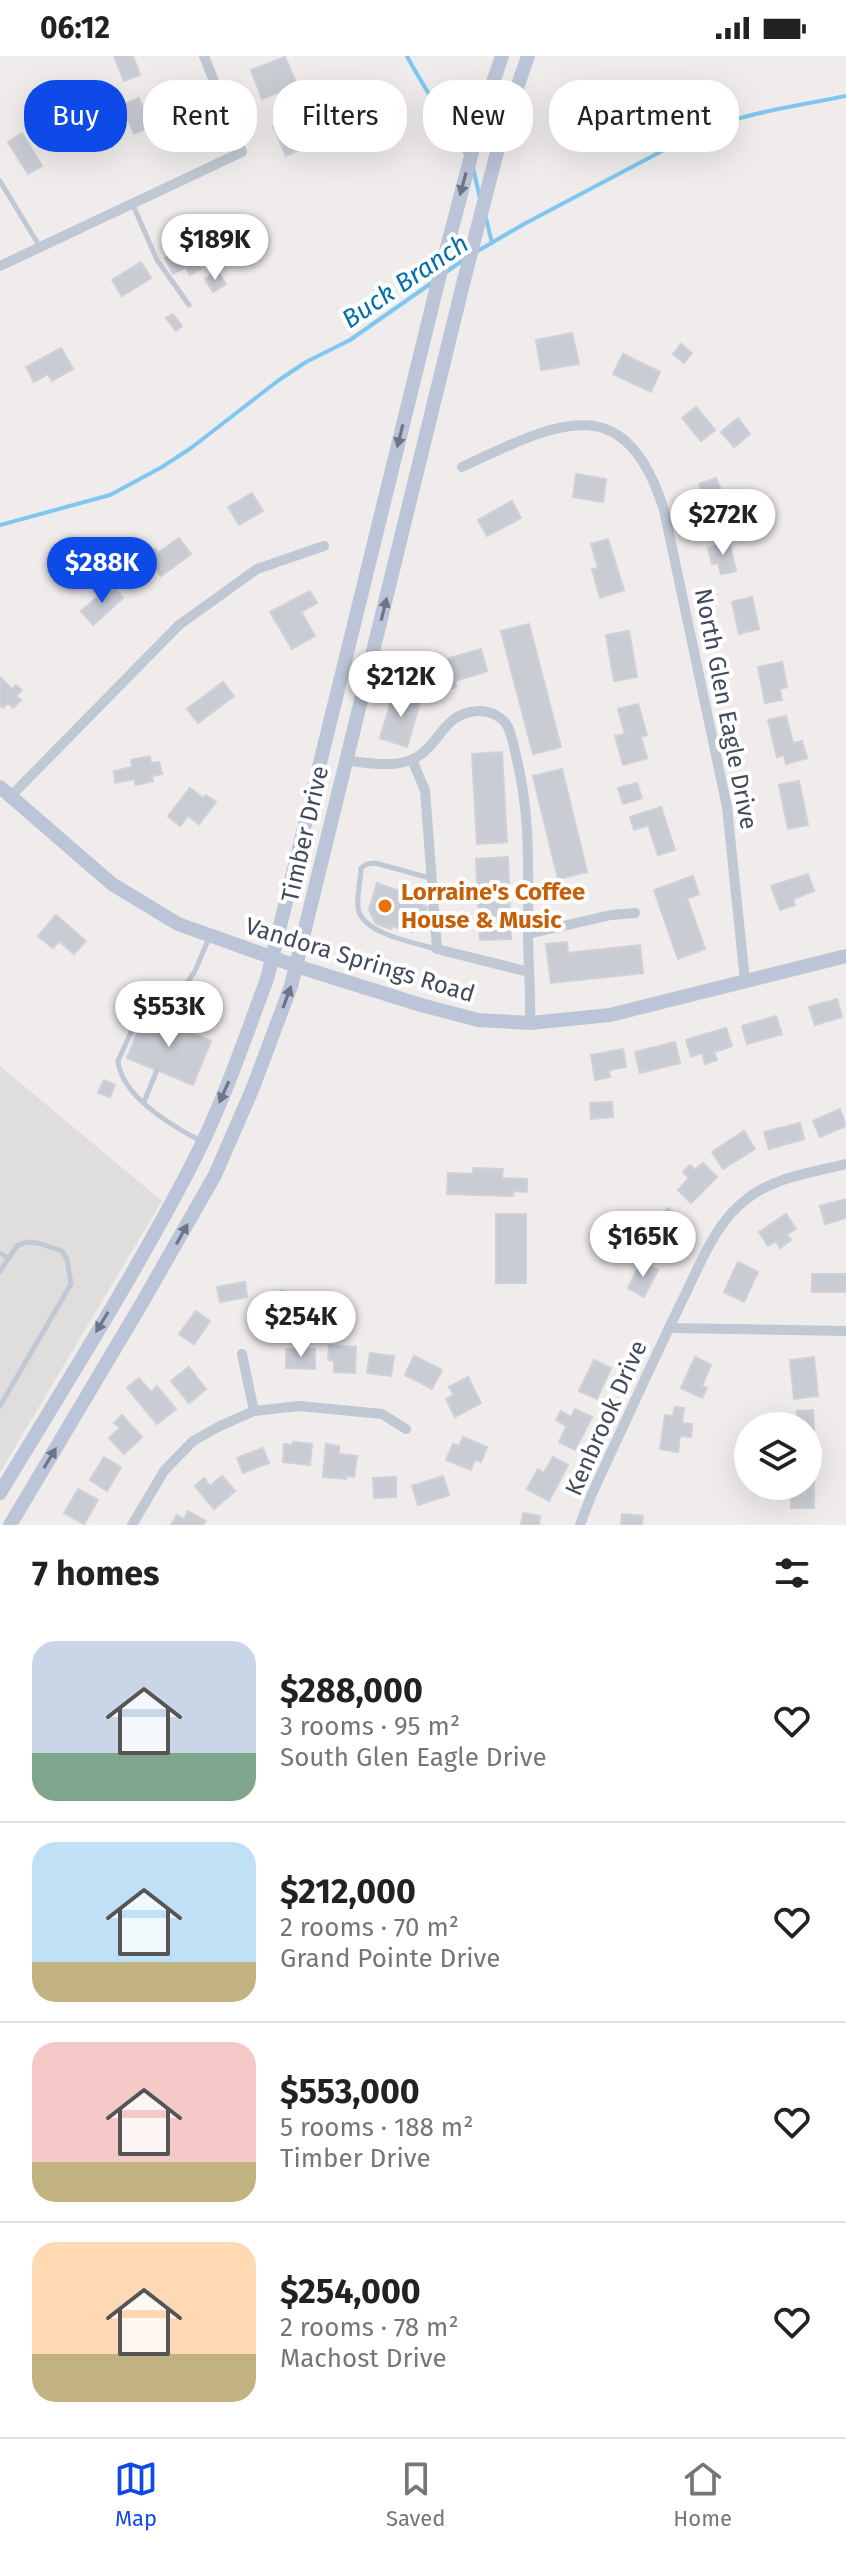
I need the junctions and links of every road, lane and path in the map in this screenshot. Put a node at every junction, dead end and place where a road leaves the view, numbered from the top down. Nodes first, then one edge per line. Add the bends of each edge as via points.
1 (204, 56) edge
2 (502, 56) edge
3 (528, 56) edge
4 (0, 181) edge
5 (133, 203) junction
6 (40, 247) junction
7 (0, 266) edge
8 (189, 305) dead end
9 (462, 467) dead end
10 (324, 546) dead end
11 (345, 760) junction
12 (412, 760) junction
13 (5, 792) edge
14 (431, 879) junction
15 (635, 913) dead end
16 (528, 934) junction
17 (210, 935) junction
18 (437, 949) junction
19 (846, 956) edge
20 (273, 958) junction
21 (296, 966) junction
22 (529, 972) junction
23 (745, 981) junction
24 (184, 989) junction
25 (171, 1022) dead end
26 (530, 1023) junction
27 (157, 1070) dead end
28 (144, 1102) junction
29 (202, 1141) junction
30 (846, 1164) edge
31 (0, 1253) edge
32 (8, 1258) junction
33 (0, 1271) edge
34 (669, 1328) junction
35 (846, 1331) edge
36 (242, 1354) dead end
37 (0, 1406) edge
38 (254, 1411) junction
39 (406, 1429) dead end
40 (0, 1493) edge
41 (10, 1525) edge
42 (132, 1525) edge
43 (580, 1525) edge

1 - 5 street via 242,152
2 -> 20 main road, Timber Drive via 444,260
11 -> 3 main road, Timber Drive via 467,266
4 - 6 lane
5 - 6 street
5 - 8 lane via 157,260
6 - 7 street
9 - 23 street, North Glen Eagle Drive via 532,434 577,424 610,432 644,461 669,530 720,767
10 - 13 street via 257,569 179,625
11 - 12 street
11 - 21 main road, Timber Drive
12 - 14 street via 425,790
12 - 16 street via 452,720 468,712 484,711 506,723 524,788
13 - 17 main road, Vandora Springs Road via 112,884 178,924
14 - 18 street
14 - 18 lane via 367,864 361,868 358,911 369,925 387,934
15 - 16 street
16 - 22 street
17 - 20 main road, Vandora Springs Road
17 - 24 lane
18 - 22 street
19 - 23 main road, Vandora Springs Road
20 - 21 main road, Vandora Springs Road
20 -> 29 main road, Timber Drive
21 - 26 main road, Vandora Springs Road via 478,1020
41 -> 21 main road, Timber Drive via 215,1175
22 - 26 street
23 - 26 main road, Vandora Springs Road via 610,1015
24 - 25 lane
24 - 28 lane via 176,999 144,1003 121,1053 119,1069
27 - 28 lane
28 - 29 lane
29 -> 40 main road, Timber Drive via 142,1254
30 - 34 street, Kenbrook Drive via 783,1180 737,1206 714,1237
31 - 32 lane
32 - 33 lane
32 - 37 lane via 26,1242 52,1246 67,1259 71,1284
34 - 35 street
34 - 43 street, Kenbrook Drive
36 - 38 street
38 - 39 street via 299,1406 382,1414
38 - 42 street via 193,1441 164,1471

